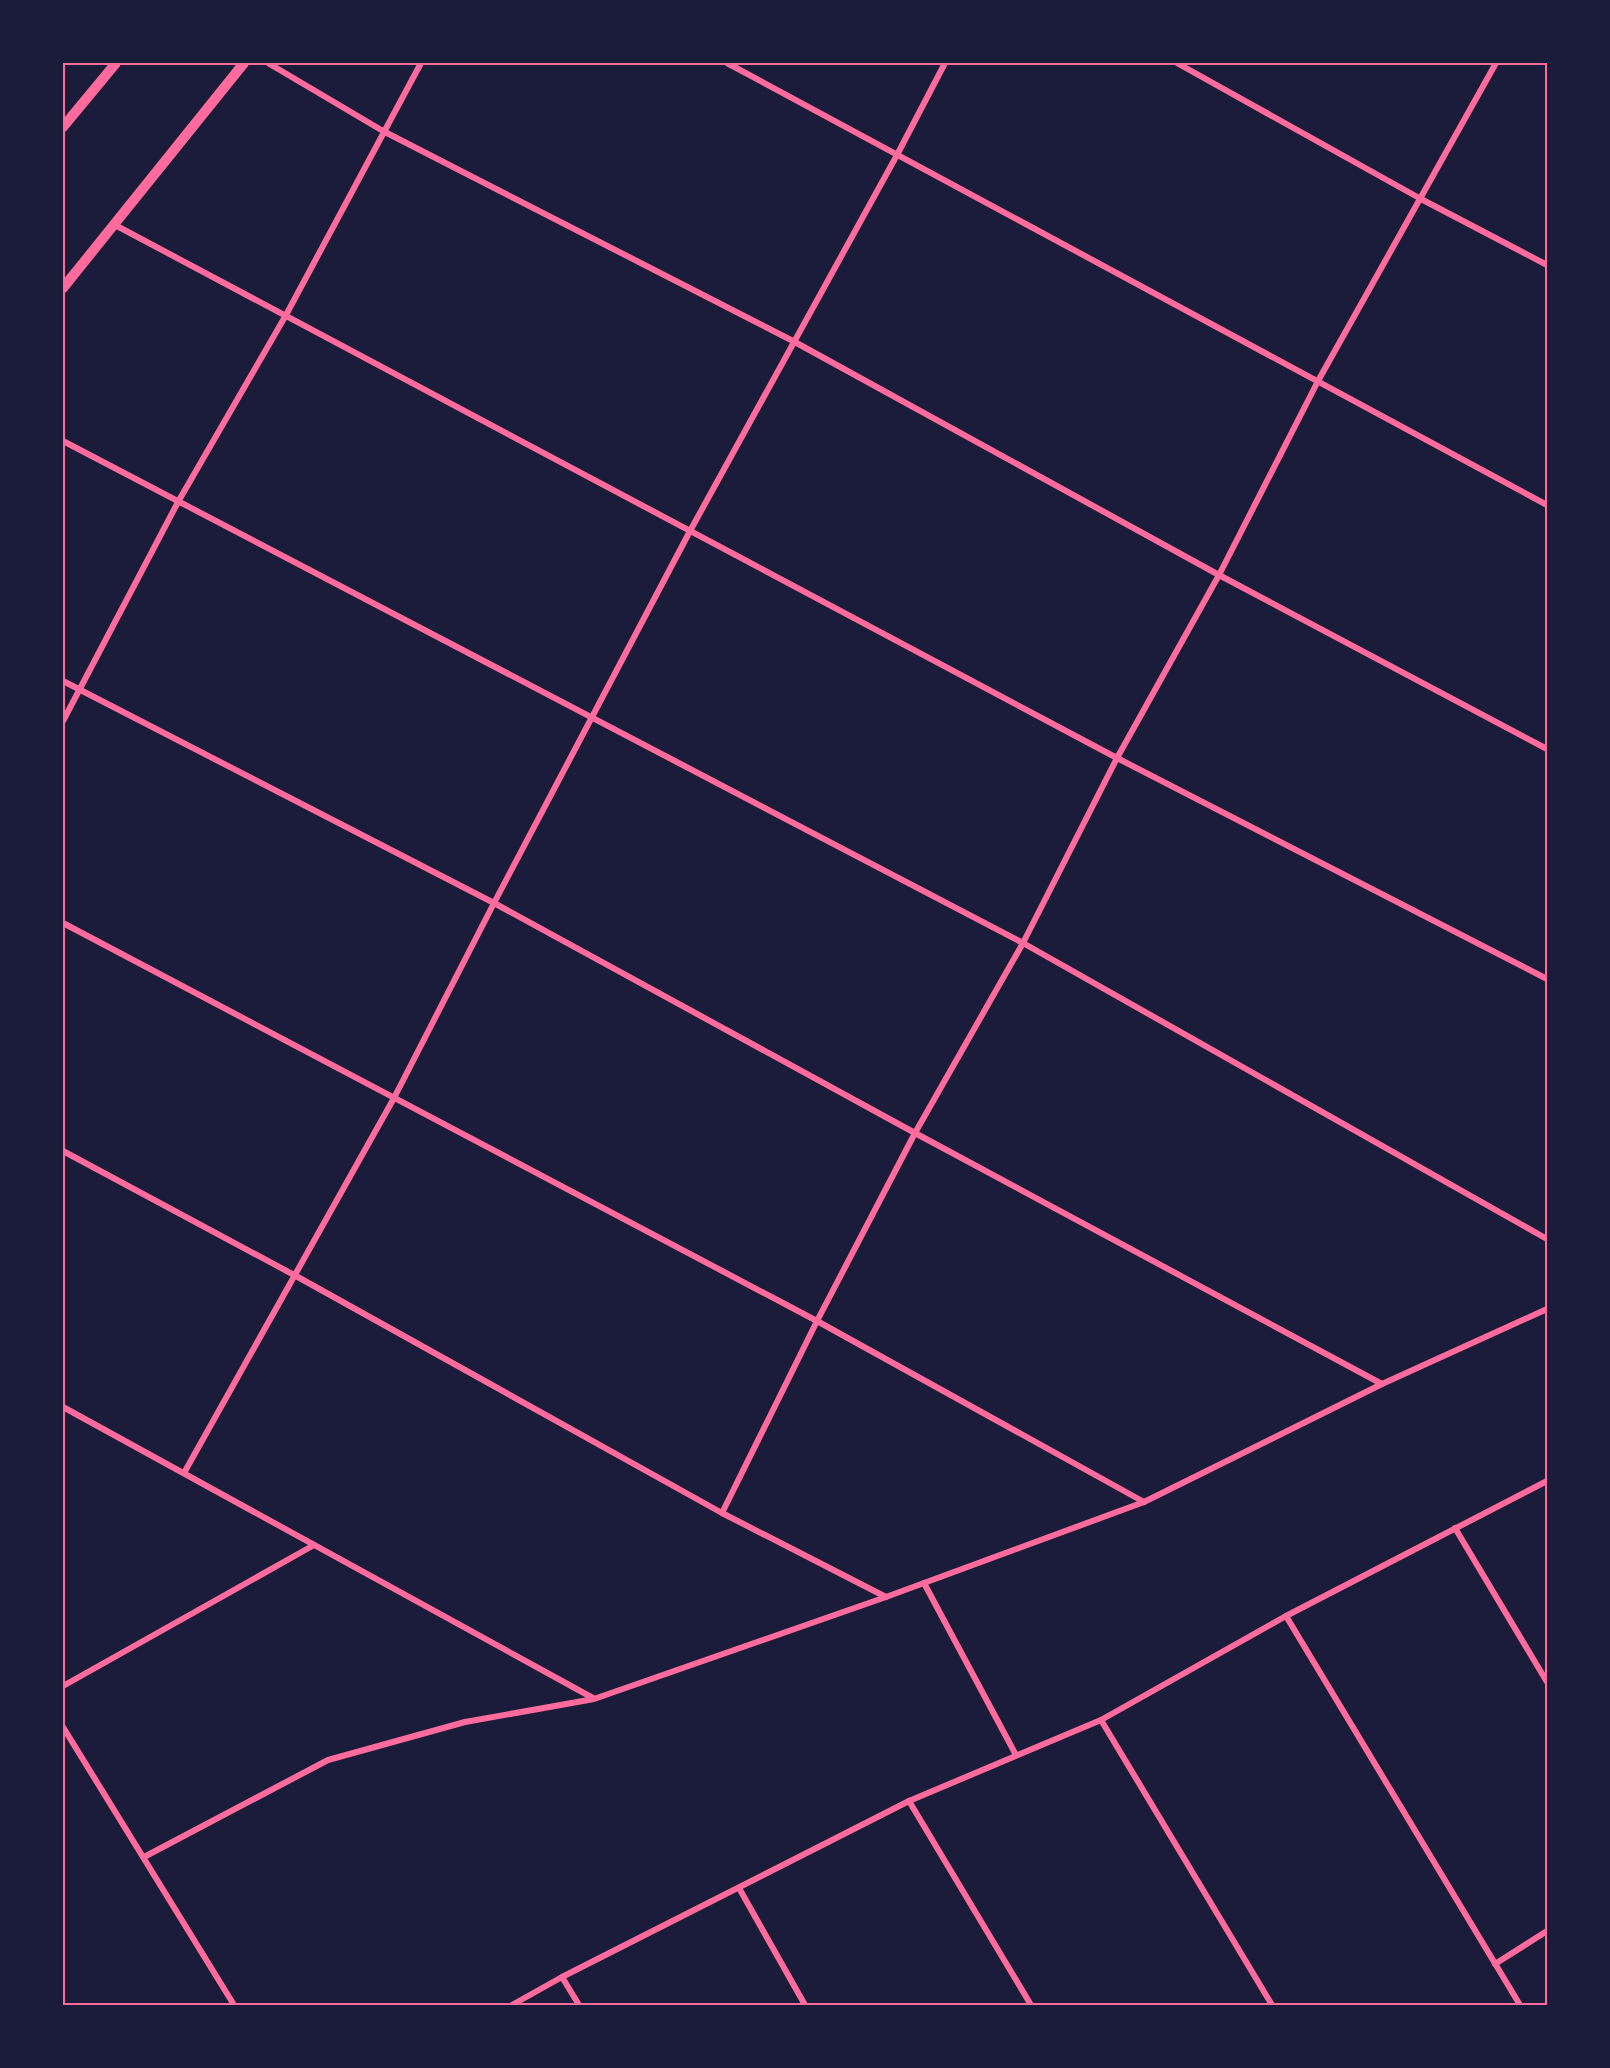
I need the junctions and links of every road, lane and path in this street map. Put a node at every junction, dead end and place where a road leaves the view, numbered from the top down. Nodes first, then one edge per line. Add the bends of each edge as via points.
1 (116, 63) edge
2 (244, 63) edge
3 (268, 63) edge
4 (421, 63) edge
5 (726, 63) edge
6 (945, 63) edge
7 (1177, 63) edge
8 (1496, 63) edge
9 (63, 127) edge
10 (383, 131) junction
11 (897, 154) junction
12 (1421, 199) junction
13 (115, 225) junction
14 (1547, 265) edge
15 (63, 288) edge
16 (286, 315) junction
17 (793, 341) junction
18 (1318, 381) junction
19 (63, 441) edge
20 (178, 502) junction
21 (1547, 505) edge
22 (690, 531) junction
23 (1219, 575) junction
24 (63, 681) edge
25 (80, 690) junction
26 (593, 717) junction
27 (63, 721) edge
28 (1547, 749) edge
29 (1117, 758) junction
30 (494, 903) junction
31 (63, 923) edge
32 (1023, 943) junction
33 (1547, 979) edge
34 (394, 1098) junction
35 (915, 1133) junction
36 (63, 1151) edge
37 (1547, 1239) edge
38 (296, 1276) junction
39 (1547, 1309) edge
40 (817, 1321) junction
41 (1382, 1384) junction
42 (63, 1407) edge
43 (184, 1473) junction
44 (1547, 1481) edge
45 (1144, 1502) junction
46 (722, 1513) junction
47 (1455, 1528) junction
48 (314, 1545) junction
49 (924, 1583) junction
50 (886, 1597) junction
51 (1286, 1616) junction
52 (1547, 1682) edge
53 (63, 1686) edge
54 (594, 1699) junction
55 (1101, 1720) junction
56 (63, 1727) edge
57 (1016, 1755) junction
58 (909, 1801) junction
59 (144, 1857) junction
60 (739, 1888) junction
61 (1547, 1930) edge
62 (1495, 1964) junction
63 (562, 1977) junction
64 (234, 2005) edge
65 (512, 2005) edge
66 (579, 2005) edge
67 (805, 2005) edge
68 (1031, 2005) edge
69 (1272, 2005) edge
70 (1520, 2005) edge

1 - 9 street
2 - 13 street
3 - 10 street
4 - 10 street
5 - 11 street
6 - 11 street
7 - 12 street
8 - 12 street
10 - 16 street
10 - 17 street
11 - 17 street
11 - 18 street
12 - 14 street
12 - 18 street
13 - 15 street
13 - 16 street
16 - 20 street
16 - 22 street
17 - 22 street
17 - 23 street
18 - 21 street
18 - 23 street
19 - 20 street
20 - 25 street
20 - 26 street
22 - 26 street
22 - 29 street
23 - 28 street
23 - 29 street
24 - 25 street
25 - 27 street
25 - 30 street
26 - 30 street
26 - 32 street
29 - 32 street
29 - 33 street
30 - 34 street
30 - 35 street
31 - 34 street
32 - 35 street
32 - 37 street
34 - 38 street
34 - 40 street
35 - 40 street
35 - 41 street
36 - 38 street
38 - 43 street
38 - 46 street
39 - 41 street
40 - 45 street
40 - 46 street
41 - 45 street
42 - 43 street
43 - 48 street
44 - 47 street
45 - 49 street
46 - 50 street
47 - 51 street
47 - 52 street
48 - 53 street
48 - 54 street
49 - 50 street
49 - 57 street
50 - 54 street
51 - 55 street
51 - 62 street
54 - 59 street via 465,1722 328,1760
55 - 57 street
55 - 69 street
56 - 59 street
57 - 58 street
58 - 60 street
58 - 68 street
59 - 64 street
60 - 63 street
60 - 67 street
61 - 62 street
62 - 70 street
63 - 65 street
63 - 66 street

